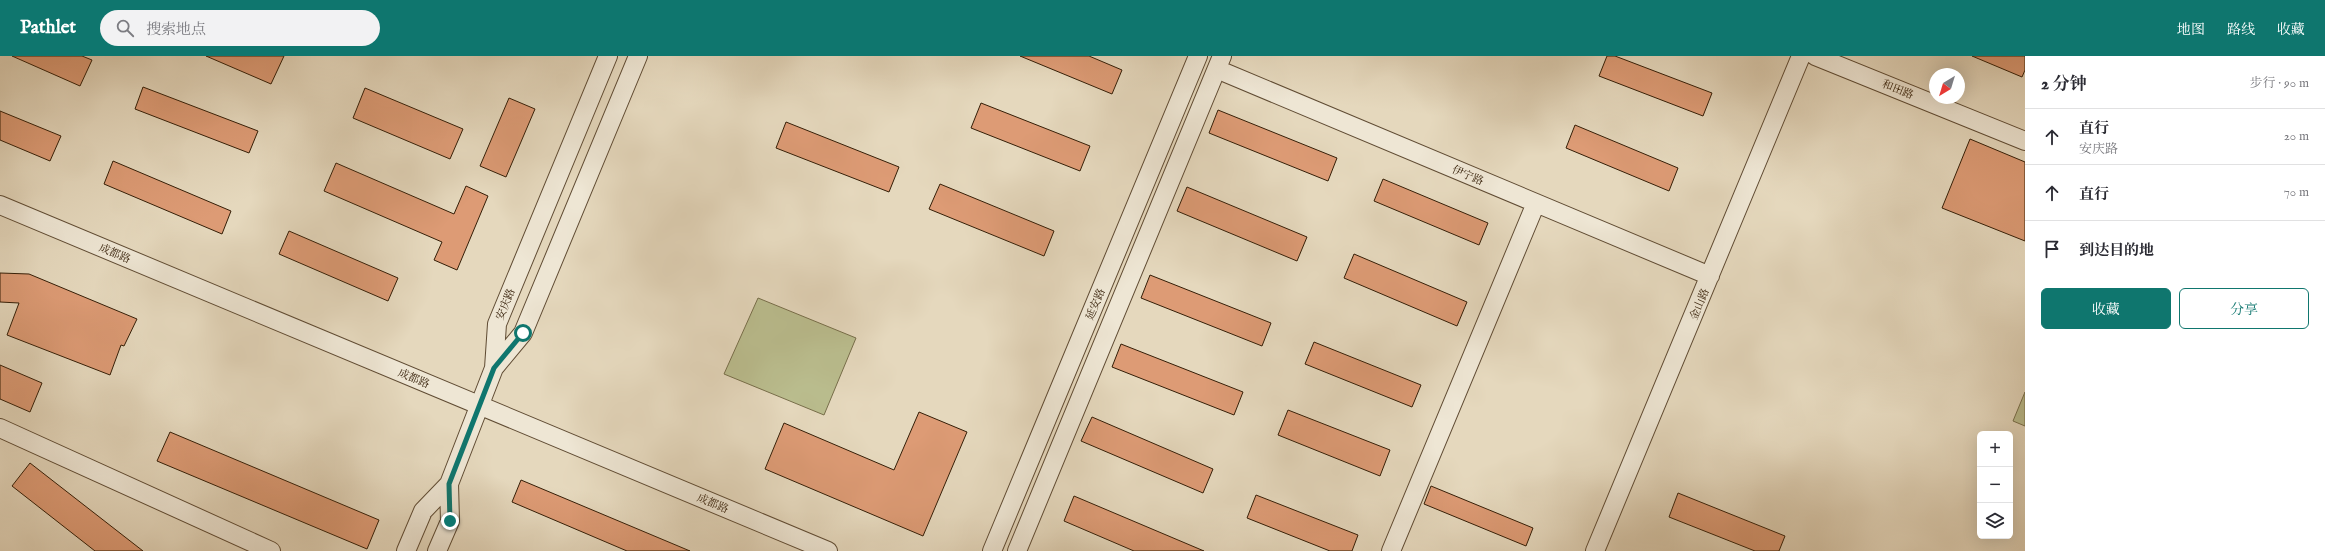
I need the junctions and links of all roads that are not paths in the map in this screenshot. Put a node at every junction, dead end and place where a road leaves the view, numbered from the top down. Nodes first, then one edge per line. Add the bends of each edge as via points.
1 (608, 56) edge
2 (638, 56) edge
3 (1801, 56) edge
4 (1815, 56) edge
5 (1202, 59) edge
6 (1226, 73) dead end
7 (2025, 141) edge
8 (1536, 203) junction
9 (0, 205) edge
10 (1710, 276) junction
11 (494, 368) junction
12 (480, 406) junction
13 (0, 428) edge
14 (449, 484) junction
15 (271, 551) edge
16 (406, 551) edge
17 (437, 551) edge
18 (828, 551) edge
19 (992, 551) edge
20 (1017, 551) edge
21 (1391, 551) edge
22 (1595, 551) edge

1 - 11 street, 安庆路 via 497,324
2 - 11 street via 523,333
3 - 10 street, 金山路
4 - 7 street, 和田路
5 - 19 street, 延安路
5 - 20 street, 延安路
6 - 8 street, 伊宁路
8 - 10 street, 伊宁路
8 - 21 street
9 - 12 street, 成都路
10 - 22 street, 金山路
11 - 12 street
12 - 14 street
12 - 18 street, 成都路
13 - 15 street
14 - 16 street via 423,511
14 - 17 street via 450,521

